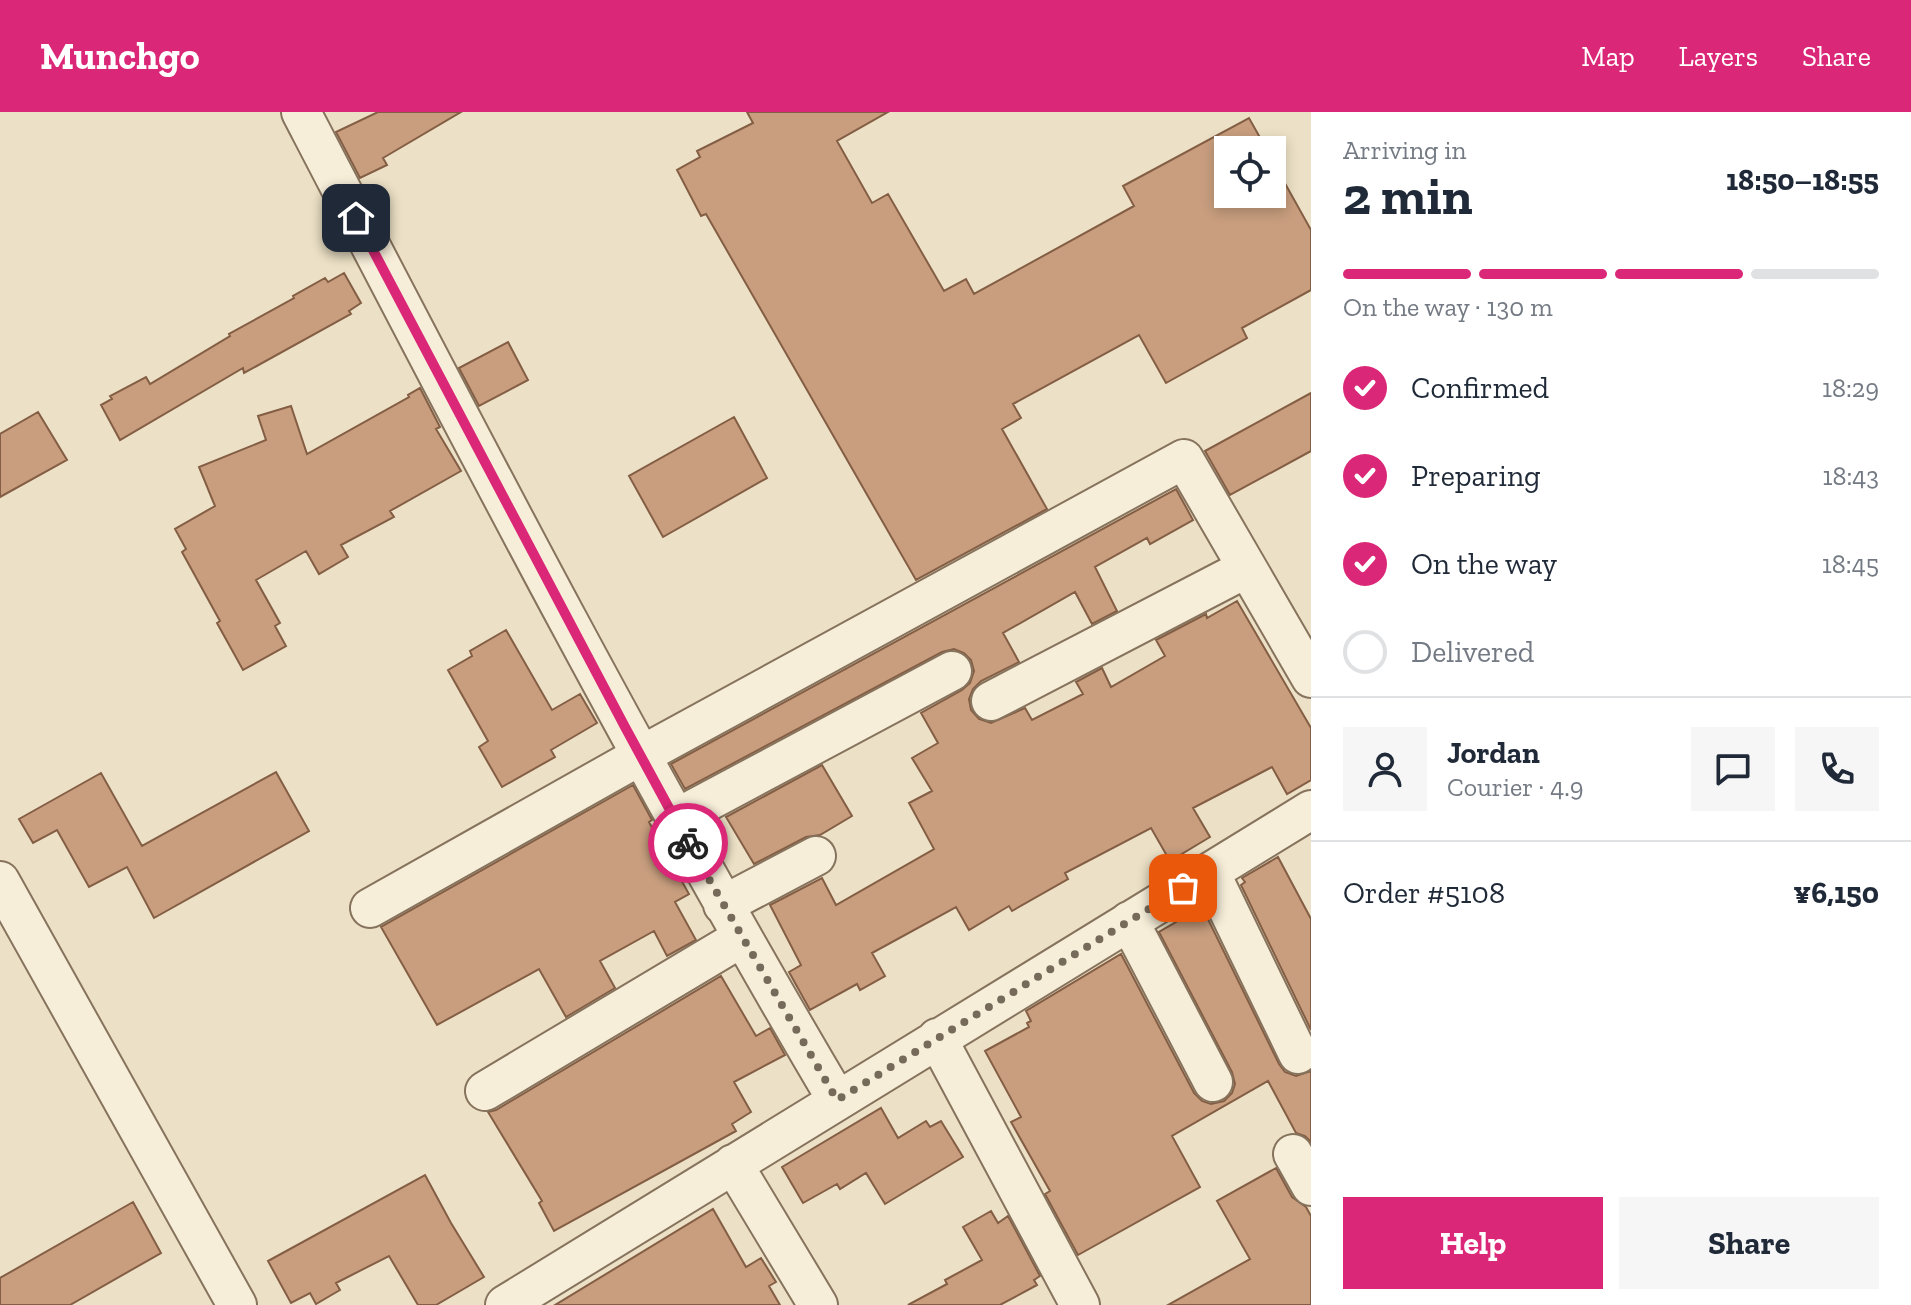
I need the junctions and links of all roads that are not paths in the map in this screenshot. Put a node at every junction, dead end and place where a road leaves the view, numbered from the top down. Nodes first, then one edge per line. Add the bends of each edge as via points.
1 (301, 112) edge
2 (1247, 568) junction
3 (952, 671) dead end
4 (1311, 678) edge
5 (991, 701) dead end
6 (640, 756) junction
7 (1311, 810) edge
8 (675, 819) junction
9 (816, 856) dead end
10 (1210, 872) junction
11 (0, 881) edge
12 (723, 905) junction
13 (370, 908) dead end
14 (1129, 921) junction
15 (741, 938) junction
16 (937, 1038) junction
17 (1298, 1054) dead end
18 (1213, 1082) dead end
19 (485, 1091) dead end
20 (837, 1100) junction
21 (733, 1164) junction
22 (237, 1305) edge
23 (505, 1305) edge
24 (818, 1305) edge
25 (1080, 1305) edge

1 - 6 street
2 - 4 street
2 - 5 street
2 - 6 street via 1184,459
3 - 8 street
6 - 8 street
6 - 13 street
7 - 10 street
8 - 12 street
9 - 12 street
10 - 14 street
10 - 17 street
11 - 22 street
12 - 15 street
14 - 16 street
14 - 18 street
15 - 19 street
15 - 20 street
16 - 20 street
16 - 25 street
20 - 21 street
21 - 23 street
21 - 24 street

